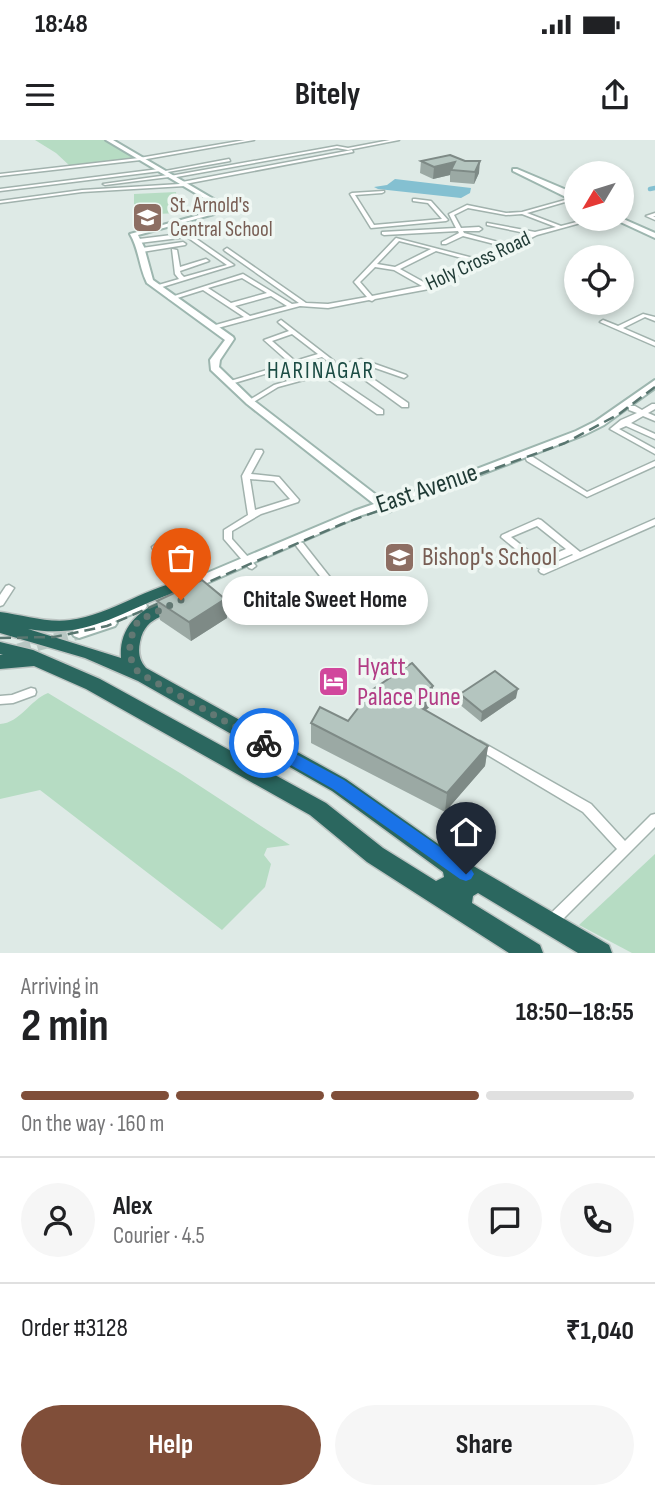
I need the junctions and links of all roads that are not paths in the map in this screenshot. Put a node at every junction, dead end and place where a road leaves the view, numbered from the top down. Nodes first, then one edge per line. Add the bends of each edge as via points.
1 (109, 140) edge
2 (252, 140) edge
3 (334, 140) edge
4 (397, 140) edge
5 (348, 149) junction
6 (141, 159) junction
7 (247, 163) junction
8 (230, 170) dead end
9 (165, 173) junction
10 (181, 175) junction
11 (0, 178) edge
12 (93, 178) junction
13 (195, 181) junction
14 (545, 184) dead end
15 (97, 185) junction
16 (184, 185) junction
17 (0, 190) edge
18 (382, 192) dead end
19 (564, 193) edge
20 (415, 200) dead end
21 (564, 201) edge
22 (0, 202) edge
23 (464, 203) dead end
24 (439, 212) junction
25 (522, 213) junction
26 (506, 214) junction
27 (655, 214) edge
28 (655, 219) edge
29 (489, 224) junction
30 (564, 225) edge
31 (634, 225) edge
32 (564, 226) edge
33 (558, 227) junction
34 (479, 229) junction
35 (384, 233) dead end
36 (463, 233) junction
37 (535, 234) junction
38 (655, 234) edge
39 (444, 243) dead end
40 (183, 244) dead end
41 (141, 245) junction
42 (508, 246) junction
43 (436, 249) junction
44 (174, 250) dead end
45 (227, 250) dead end
46 (206, 261) dead end
47 (480, 261) junction
48 (374, 265) junction
49 (396, 269) junction
50 (177, 270) junction
51 (183, 279) junction
52 (156, 287) junction
53 (429, 287) junction
54 (204, 288) junction
55 (271, 294) junction
56 (171, 298) junction
57 (372, 299) junction
58 (303, 303) junction
59 (231, 305) junction
60 (291, 306) junction
61 (249, 318) junction
62 (655, 319) edge
63 (281, 322) dead end
64 (603, 322) dead end
65 (214, 327) junction
66 (619, 328) junction
67 (292, 331) junction
68 (655, 344) edge
69 (321, 355) junction
70 (332, 362) dead end
71 (294, 363) junction
72 (348, 365) junction
73 (323, 372) junction
74 (404, 376) dead end
75 (229, 383) junction
76 (655, 383) edge
77 (655, 391) edge
78 (250, 402) junction
79 (405, 405) dead end
80 (655, 406) edge
81 (633, 409) junction
82 (380, 412) dead end
83 (655, 419) edge
84 (624, 422) junction
85 (655, 438) edge
86 (259, 452) dead end
87 (655, 452) edge
88 (530, 459) junction
89 (655, 463) edge
90 (246, 475) junction
91 (385, 507) junction
92 (252, 515) junction
93 (655, 522) edge
94 (300, 545) junction
95 (156, 547) dead end
96 (576, 552) junction
97 (249, 563) junction
98 (9, 588) dead end
99 (194, 588) junction
100 (341, 597) dead end
101 (0, 603) edge
102 (0, 618) edge
103 (0, 627) edge
104 (78, 631) tunnel mouth
105 (0, 648) edge
106 (0, 662) edge
107 (54, 667) junction
108 (139, 673) junction
109 (31, 692) dead end
110 (0, 700) edge
111 (474, 740) edge
112 (655, 819) edge
113 (625, 849) junction
114 (453, 866) junction
115 (479, 881) junction
116 (433, 893) junction
117 (459, 909) junction
118 (550, 923) junction
119 (531, 953) edge
120 (600, 953) edge

1 - 6 street
2 - 6 street
3 - 9 street
4 - 5 street
5 - 7 street
5 - 13 street via 353,151
6 - 9 street
6 - 11 street
7 - 8 street via 251,166
7 - 10 street
9 - 10 street
9 - 12 street
9 - 15 street
9 - 16 street
10 - 13 street
11 - 17 street via 4,185
12 - 15 street
12 - 17 street
13 - 16 street
14 - 19 street
15 - 17 street
16 - 22 street
16 - 41 street via 220,208 135,233
18 - 24 street via 352,194 373,227 445,221
20 - 24 street via 429,202
21 - 25 street
23 - 24 street
25 - 26 street
25 - 33 street
26 - 29 street
26 - 36 street via 461,207 451,214
27 - 28 street via 649,216
29 - 34 street
29 - 37 street
30 - 33 street
31 - 38 street
32 - 33 street, Holy Cross Road
33 - 37 street, Holy Cross Road
34 - 36 street
34 - 36 street
35 - 36 street
36 - 39 street
36 - 42 street
37 - 42 street, Holy Cross Road
40 - 41 street
41 - 51 street via 185,234 231,264
41 - 52 street via 146,274
42 - 47 street, Holy Cross Road
43 - 47 street
43 - 48 street via 398,239
43 - 49 street
44 - 50 street
45 - 58 street
46 - 50 street
47 - 53 street, Holy Cross Road
48 - 49 street
48 - 57 street via 357,282
49 - 53 street
50 - 51 street
51 - 52 street
52 - 56 street
53 - 57 street, Holy Cross Road
54 - 55 street via 243,276
54 - 56 street
54 - 59 street
55 - 59 street
55 - 60 street
56 - 65 street
57 - 58 street, Holy Cross Road via 321,306
58 - 60 street
59 - 61 street
60 - 61 street
61 - 65 street
62 - 66 street via 645,315
63 - 67 street
64 - 66 street
65 - 75 street via 230,339 212,366
66 - 68 street
67 - 69 street
67 - 71 street via 267,340
69 - 70 street
69 - 71 street
71 - 75 street
72 - 73 street
72 - 74 street via 363,361
72 - 79 street
73 - 78 street via 276,387
73 - 82 street
75 - 78 street
76 - 81 street, East Avenue
77 - 81 street, East Avenue
78 - 91 street
80 - 81 street
81 - 83 street
81 - 84 street
81 - 88 street, East Avenue via 598,431
81 - 91 street, East Avenue
84 - 85 street
84 - 87 street via 614,429
86 - 90 street
88 - 89 street via 587,495
88 - 91 street, East Avenue
90 - 92 street
90 - 92 street via 276,479 295,500
91 - 94 street, East Avenue
91 - 97 street, East Avenue
92 - 97 street via 226,534
93 - 96 street
94 - 97 street, East Avenue
94 - 100 street
95 - 99 street
96 - 96 street via 544,568 505,537 538,522
97 - 99 street, East Avenue
98 - 101 street
99 - 102 highway via 177,585 120,611 66,627
99 - 104 street, East Avenue
99 - 108 highway via 138,621 130,657
103 - 108 highway via 57,642
105 - 107 highway
106 - 107 highway via 20,660
107 - 116 highway via 93,684 317,809
108 - 114 highway via 338,785
109 - 110 street
111 - 113 street via 587,808
112 - 113 street
113 - 118 street
114 - 115 highway
114 - 116 highway via 452,884
115 - 117 highway via 461,890
115 - 118 highway
116 - 117 highway
117 - 119 highway
118 - 120 highway

